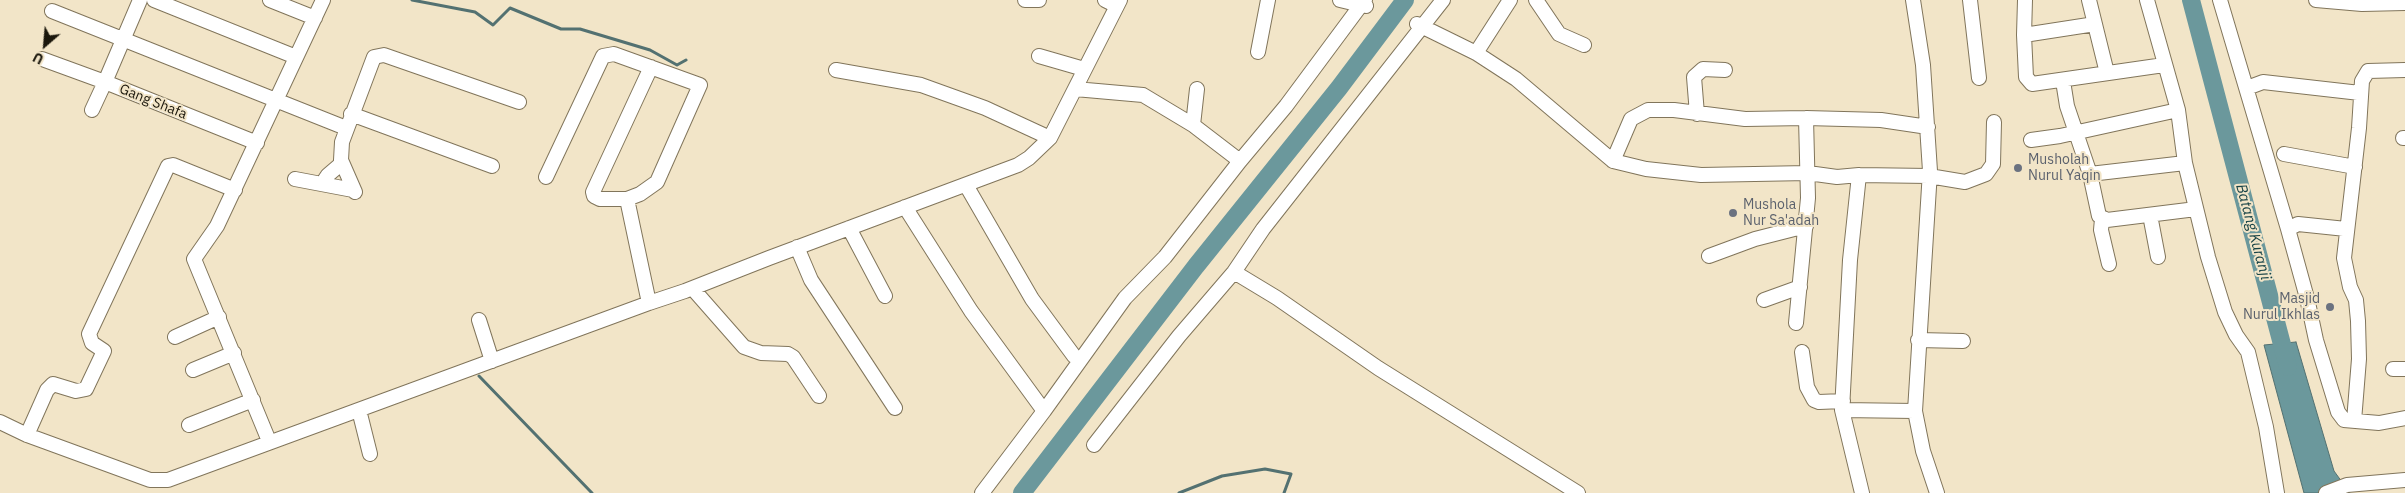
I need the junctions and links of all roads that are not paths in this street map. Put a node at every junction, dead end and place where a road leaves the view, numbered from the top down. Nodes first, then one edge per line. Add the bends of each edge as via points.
1 (140, 0) edge
2 (154, 0) edge
3 (270, 0) edge
4 (323, 0) edge
5 (1025, 0) edge
6 (1039, 0) edge
7 (1268, 0) edge
8 (1340, 0) edge
9 (1443, 0) edge
10 (1510, 0) edge
11 (1536, 0) edge
12 (1915, 0) edge
13 (1970, 0) edge
14 (2025, 0) edge
15 (2089, 0) edge
16 (2147, 0) edge
17 (2220, 0) edge
18 (2316, 0) edge
19 (2323, 0) edge
20 (1114, 2) edge
21 (2405, 3) edge
22 (1364, 4) edge
23 (52, 11) dead end
24 (315, 18) junction
25 (2095, 24) junction
26 (1420, 25) junction
27 (2024, 35) junction
28 (122, 40) junction
29 (1584, 46) dead end
30 (1258, 52) dead end
31 (1476, 53) junction
32 (1039, 56) dead end
33 (296, 57) junction
34 (42, 59) dead end
35 (2164, 65) junction
36 (650, 67) junction
37 (1084, 68) junction
38 (836, 70) dead end
39 (1725, 70) dead end
40 (2405, 70) edge
41 (2107, 74) junction
42 (1979, 78) dead end
43 (2063, 81) junction
44 (105, 82) junction
45 (2361, 87) junction
46 (2247, 88) junction
47 (1075, 89) junction
48 (1197, 89) dead end
49 (277, 99) junction
50 (519, 102) dead end
51 (92, 110) dead end
52 (2178, 110) junction
53 (351, 114) junction
54 (1696, 114) junction
55 (1806, 118) junction
56 (1994, 122) dead end
57 (1192, 124) junction
58 (1928, 127) junction
59 (346, 128) junction
60 (2075, 132) junction
61 (1050, 138) junction
62 (2031, 140) dead end
63 (258, 143) junction
64 (2284, 154) dead end
65 (1240, 161) junction
66 (1613, 161) junction
67 (342, 163) junction
68 (2185, 163) junction
69 (492, 166) dead end
70 (2355, 167) junction
71 (1808, 173) junction
72 (2090, 174) junction
73 (1859, 175) junction
74 (1929, 176) junction
75 (546, 177) dead end
76 (295, 179) dead end
77 (322, 184) junction
78 (966, 185) junction
79 (234, 190) junction
80 (626, 199) junction
81 (905, 207) junction
82 (2196, 209) junction
83 (2150, 215) junction
84 (2102, 218) junction
85 (1806, 226) junction
86 (850, 228) junction
87 (2288, 229) junction
88 (2346, 229) junction
89 (797, 247) junction
90 (1709, 256) dead end
91 (2158, 257) dead end
92 (2108, 264) dead end
93 (1234, 272) junction
94 (1800, 287) junction
95 (693, 289) junction
96 (885, 296) dead end
97 (1764, 300) dead end
98 (649, 303) junction
99 (219, 317) junction
100 (479, 320) dead end
101 (1796, 323) dead end
102 (175, 337) dead end
103 (1918, 340) junction
104 (1963, 341) dead end
105 (1802, 352) dead end
106 (234, 353) junction
107 (1081, 358) junction
108 (492, 361) junction
109 (193, 370) dead end
110 (819, 396) dead end
111 (253, 400) junction
112 (1843, 406) junction
113 (895, 408) dead end
114 (360, 410) junction
115 (1044, 411) junction
116 (1915, 411) junction
117 (2405, 418) edge
118 (2354, 421) junction
119 (0, 422) edge
120 (188, 426) dead end
121 (27, 435) junction
122 (269, 441) junction
123 (1094, 445) dead end
124 (370, 454) dead end
125 (2405, 480) edge
126 (982, 493) edge
127 (1578, 493) edge
128 (1862, 493) edge
129 (1937, 493) edge
130 (2277, 493) edge
131 (2326, 493) edge

1 - 28 street, Gang Shafa
2 - 33 street
3 - 24 street
4 - 24 street
5 - 6 street
7 - 30 street
8 - 22 street
9 - 26 street
10 - 31 street
11 - 29 street via 1559,34
12 - 58 street
13 - 42 street
14 - 27 street
15 - 25 street
16 - 35 street
17 - 46 street
18 - 19 street
19 - 21 street via 2362,4
20 - 37 street
22 - 65 street
23 - 28 street
24 - 33 street
25 - 27 street
25 - 41 street
26 - 31 street
26 - 93 street via 1263,229
27 - 43 street via 2029,83
28 - 44 street, Gang Shafa
28 - 49 street
31 - 66 street via 1516,79
32 - 37 street
33 - 49 street
34 - 44 street
35 - 41 street
35 - 52 street
36 - 75 street via 614,54 602,56
36 - 80 street via 593,192 600,199
36 - 80 street via 700,85 657,182
37 - 47 street
38 - 61 street via 922,85 985,108
39 - 54 street via 1703,69 1694,76
40 - 45 street via 2368,71
41 - 43 street
43 - 60 street
44 - 51 street
44 - 63 street, Gang Shafa
45 - 46 street via 2263,82
45 - 70 street
46 - 87 street
47 - 57 street via 1143,95
47 - 61 street
48 - 57 street
49 - 59 street
49 - 63 street
50 - 53 street via 378,55 372,61
52 - 60 street
52 - 68 street
53 - 59 street
53 - 69 street
54 - 55 street via 1744,119
54 - 66 street via 1657,109 1641,112 1631,119
55 - 58 street via 1881,120
55 - 71 street
56 - 74 street via 1994,158 1986,174 1965,182
57 - 65 street
58 - 74 street
59 - 67 street
60 - 62 street
60 - 72 street
61 - 78 street via 1018,165
63 - 79 street
64 - 70 street
65 - 107 street via 1165,257 1125,298
66 - 71 street via 1646,169 1701,175
67 - 77 street
67 - 77 street via 354,191
68 - 72 street
68 - 82 street
70 - 88 street
71 - 73 street via 1837,177
71 - 85 street
72 - 84 street via 2097,212
73 - 74 street
73 - 112 street via 1850,260
74 - 103 street
76 - 77 street
78 - 81 street
78 - 107 street via 1032,299 1074,356
79 - 99 street via 217,226 194,259
79 - 121 street via 173,165 168,166 89,334 92,343 104,351 86,389 82,392 56,383 51,386
80 - 98 street
81 - 86 street
81 - 115 street via 971,311
82 - 83 street
82 - 130 street via 2225,312 2248,352 2266,427
83 - 84 street
83 - 91 street
84 - 92 street via 2101,230
85 - 90 street via 1755,239
85 - 94 street
86 - 89 street
86 - 96 street
87 - 88 street via 2298,224
87 - 118 street via 2338,412 2344,420
88 - 118 street via 2344,264 2356,300 2360,359
89 - 95 street
89 - 113 street via 811,280
93 - 123 street
93 - 127 street via 1378,368
94 - 97 street
94 - 101 street
95 - 98 street
95 - 110 street via 744,348 793,356
98 - 108 street
99 - 102 street
99 - 106 street
100 - 108 street
103 - 104 street
103 - 116 street
105 - 112 street via 1807,387 1814,400
106 - 109 street
106 - 111 street
107 - 115 street
108 - 114 street
111 - 120 street
111 - 122 street
112 - 116 street
112 - 128 street
114 - 122 street
114 - 124 street
115 - 126 street
116 - 129 street via 1923,451
117 - 118 street via 2379,423
119 - 121 street
121 - 122 street via 157,481 168,480
125 - 131 street via 2347,485

